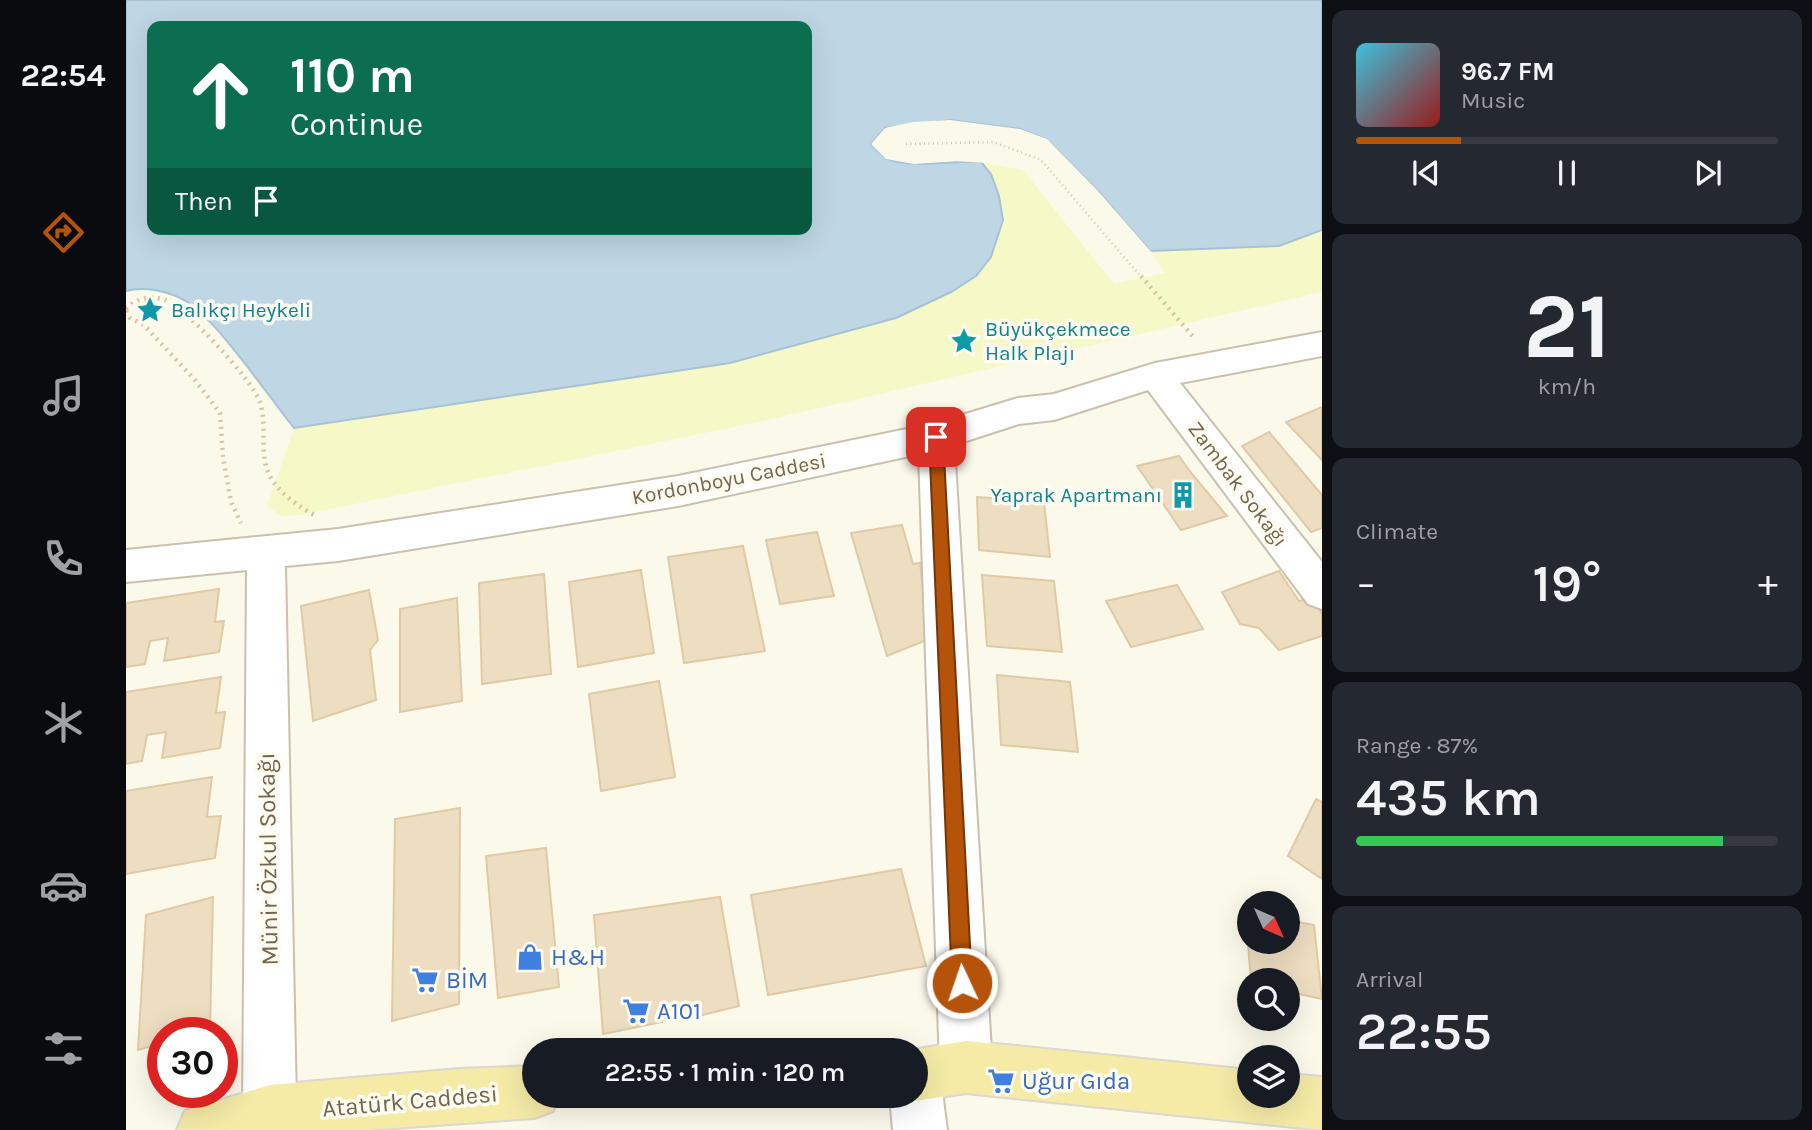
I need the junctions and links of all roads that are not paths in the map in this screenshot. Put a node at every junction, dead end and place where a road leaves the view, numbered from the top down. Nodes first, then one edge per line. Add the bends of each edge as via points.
1 (1322, 344) edge
2 (1156, 375) junction
3 (936, 437) junction
4 (261, 552) junction
5 (126, 566) edge
6 (1322, 592) edge
7 (966, 1067) junction
8 (928, 1073) edge
9 (522, 1092) edge
10 (1322, 1104) edge
11 (918, 1108) edge
12 (277, 1121) edge
13 (204, 1130) edge
14 (920, 1130) edge

1 - 2 street, Kordonboyu Caddesi
2 - 3 street, Kordonboyu Caddesi
2 - 6 street, Zambak Sokağı
3 - 4 street, Kordonboyu Caddesi via 678,491 338,545
3 - 7 street
4 - 5 street, Kordonboyu Caddesi
4 - 12 street, Münir Özkul Sokağı
7 - 8 main road
7 - 10 main road
9 - 12 main road, Atatürk Caddesi via 460,1095
11 - 14 street
12 - 13 main road, Atatürk Caddesi

